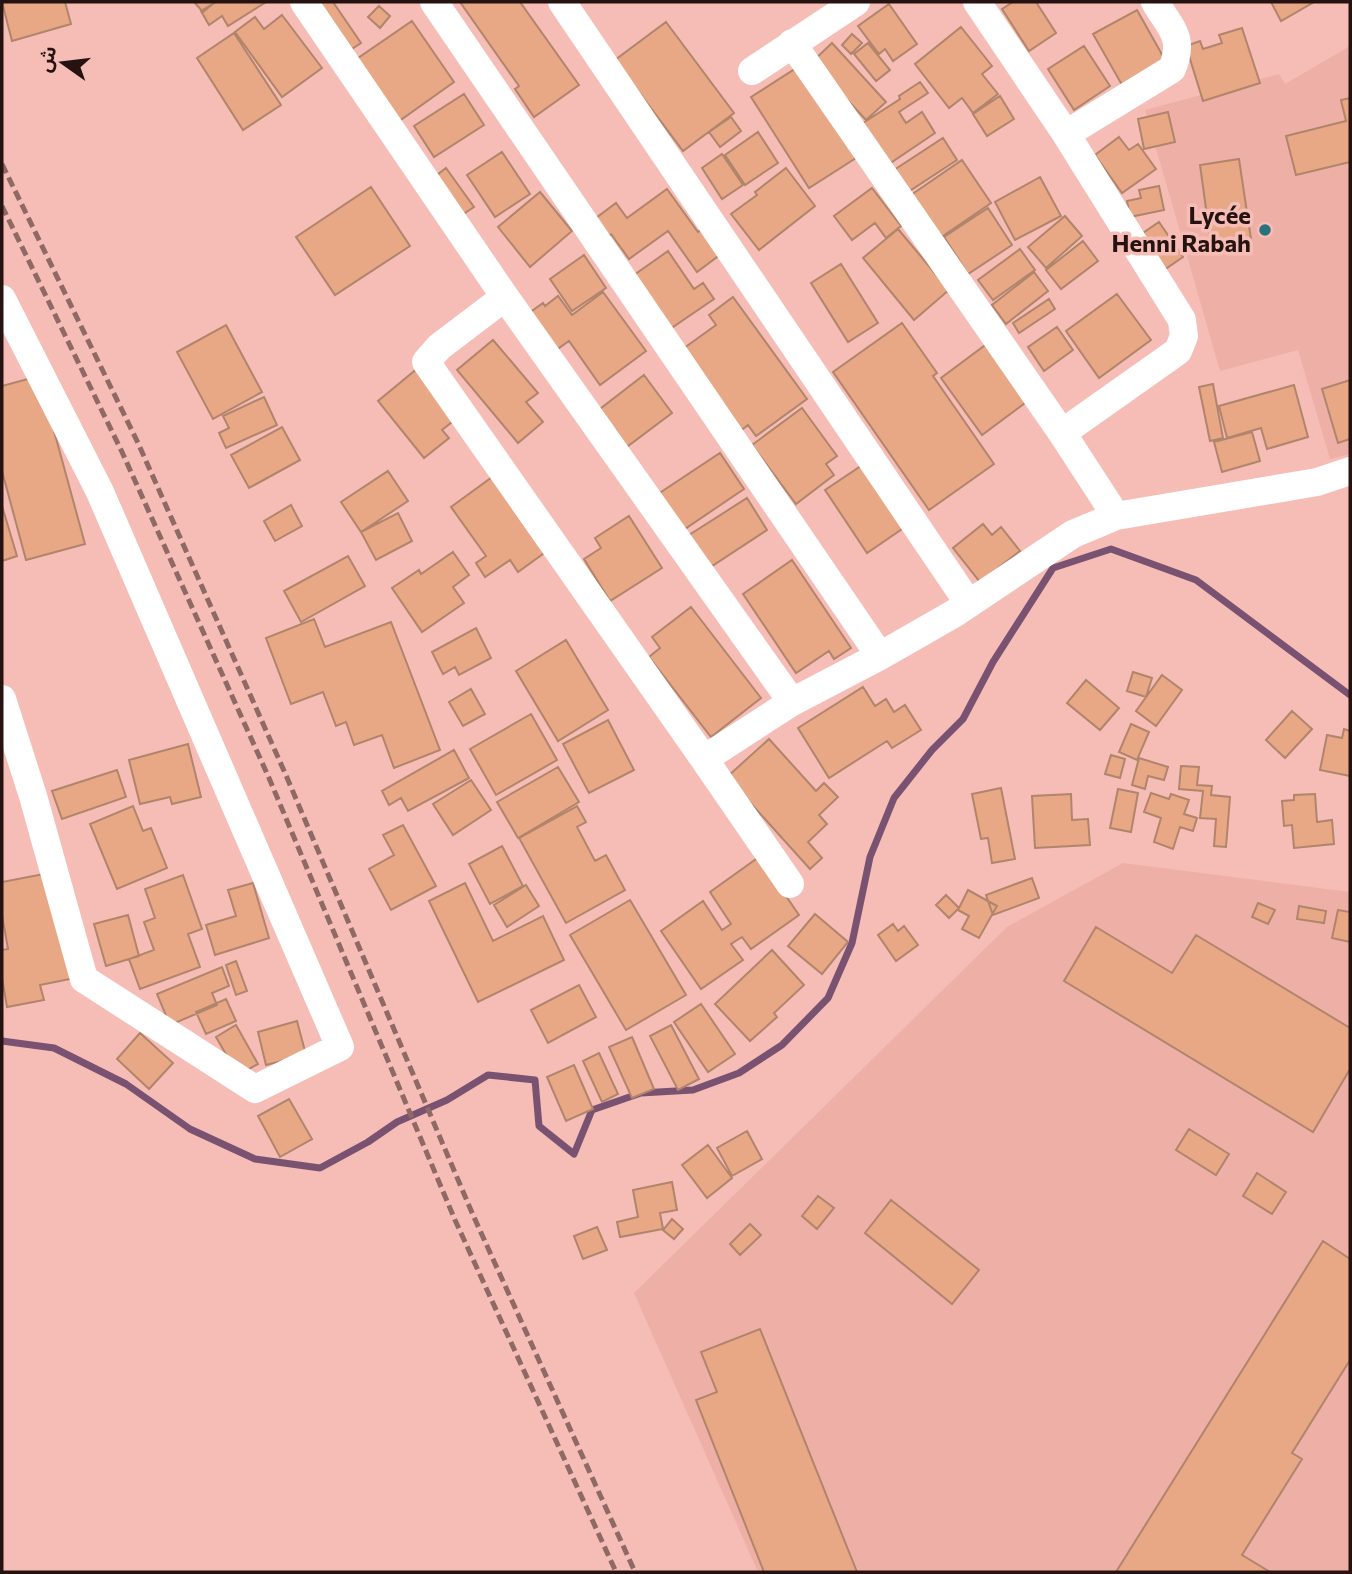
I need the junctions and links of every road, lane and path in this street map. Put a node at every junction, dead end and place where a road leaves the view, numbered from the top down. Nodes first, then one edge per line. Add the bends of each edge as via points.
1 (304, 2) edge
2 (434, 2) edge
3 (562, 2) edge
4 (856, 2) edge
5 (977, 2) edge
6 (1155, 2) edge
7 (792, 43) junction
8 (752, 71) dead end
9 (1066, 134) junction
10 (505, 297) junction
11 (2, 299) edge
12 (1062, 433) junction
13 (1350, 471) edge
14 (1116, 516) junction
15 (969, 604) junction
16 (880, 656) junction
17 (2, 699) edge
18 (792, 702) junction
19 (704, 759) junction
20 (790, 884) dead end

1 - 10 street
2 - 16 street
3 - 15 street
4 - 7 street
5 - 9 street
6 - 9 street via 1178,40 1172,69
7 - 8 street
7 - 12 street
9 - 12 street via 1182,320 1184,336 1178,351
10 - 18 street
10 - 19 street via 426,362
11 - 17 street via 100,492 340,1047 255,1089 85,979
12 - 14 street
13 - 14 street via 1317,482
14 - 15 street via 1073,534
15 - 16 street
16 - 18 street
18 - 19 street
19 - 20 street

